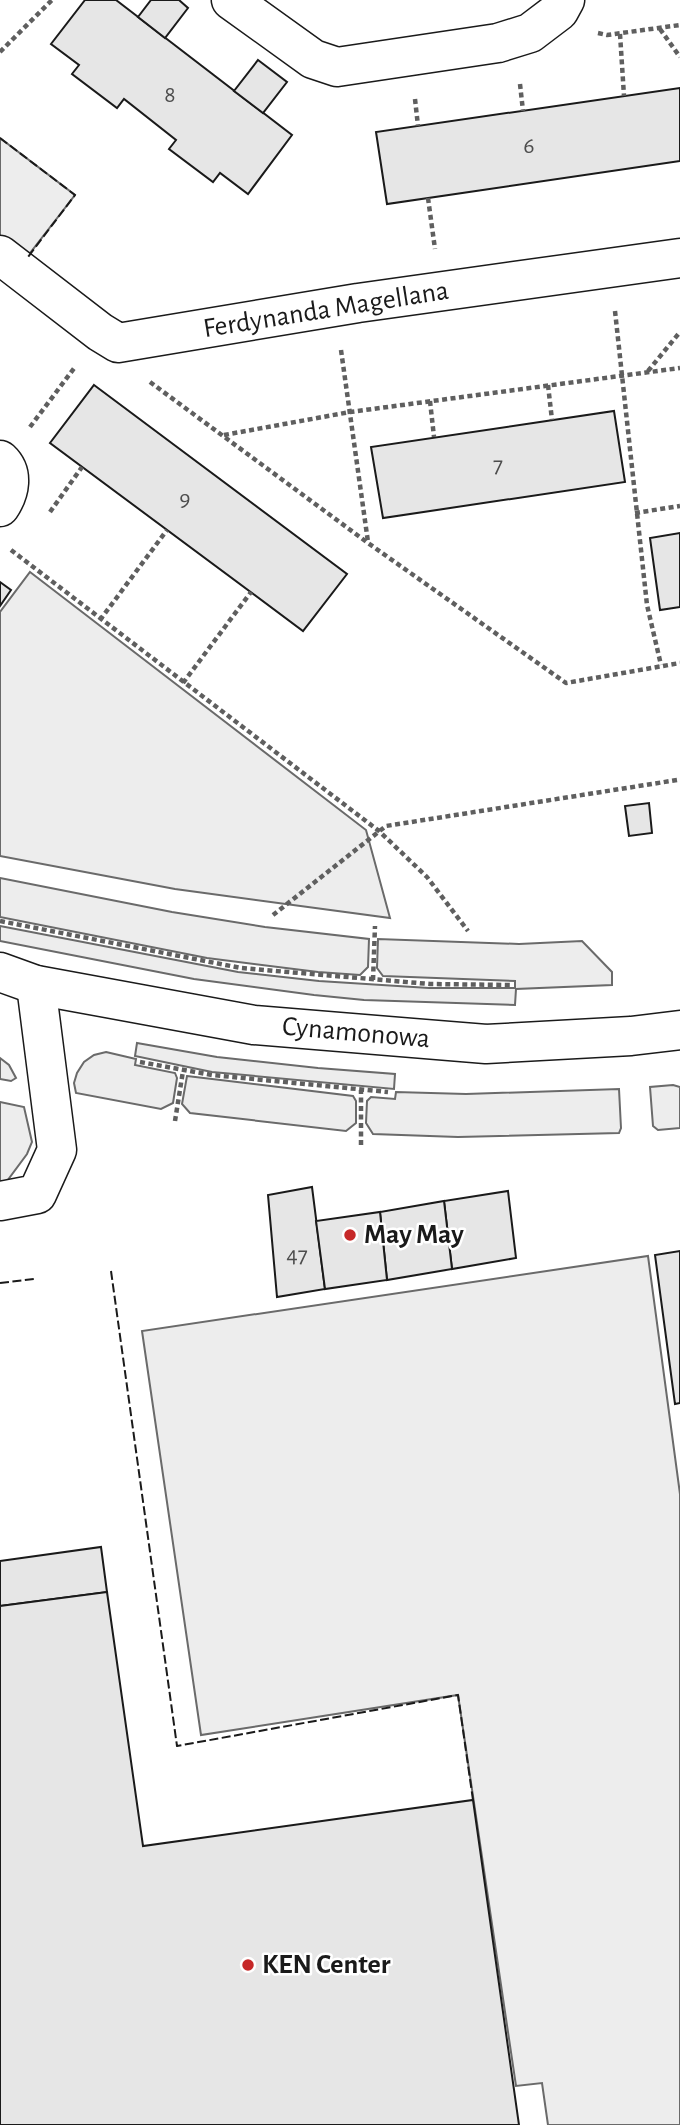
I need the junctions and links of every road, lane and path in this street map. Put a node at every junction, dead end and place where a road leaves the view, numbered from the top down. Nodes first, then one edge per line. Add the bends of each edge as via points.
1 (52, 0) edge
2 (232, 0) edge
3 (562, 6) edge
4 (680, 26) edge
5 (660, 28) junction
6 (620, 34) junction
7 (0, 52) edge
8 (680, 57) edge
9 (624, 96) dead end
10 (0, 255) edge
11 (680, 258) edge
12 (610, 268) junction
13 (336, 307) junction
14 (680, 332) edge
15 (109, 338) junction
16 (680, 368) edge
17 (648, 372) junction
18 (621, 376) junction
19 (548, 385) junction
20 (430, 401) junction
21 (350, 412) junction
22 (552, 420) dead end
23 (223, 435) junction
24 (434, 437) dead end
25 (2, 461) edge
26 (680, 506) edge
27 (0, 507) edge
28 (635, 513) junction
29 (167, 530) dead end
30 (368, 543) junction
31 (9, 549) dead end
32 (251, 593) dead end
33 (100, 620) junction
34 (680, 663) edge
35 (661, 665) junction
36 (183, 683) junction
37 (677, 780) dead end
38 (379, 831) junction
39 (273, 915) dead end
40 (0, 921) edge
41 (375, 926) dead end
42 (468, 931) dead end
43 (0, 972) edge
44 (373, 980) junction
45 (510, 985) dead end
46 (18, 987) edge
47 (680, 1030) edge
48 (140, 1062) dead end
49 (183, 1071) junction
50 (361, 1090) junction
51 (388, 1093) dead end
52 (175, 1121) dead end
53 (361, 1145) dead end
54 (0, 1201) edge

1 - 7 path
2 - 3 street via 313,60 337,67 498,43 530,33
3 - 6 path via 584,30
4 - 5 path
5 - 6 path
5 - 8 path
6 - 9 path
10 - 15 street
11 - 12 street, Ferdynanda Magellana
12 - 13 street, Ferdynanda Magellana
12 - 18 path
13 - 15 street, Ferdynanda Magellana
13 - 21 path
14 - 17 path
15 - 23 path via 117,358
15 - 25 path
16 - 17 path
17 - 18 path
18 - 19 path
18 - 28 path
19 - 20 path
19 - 22 path
20 - 21 path
20 - 24 path
21 - 23 path
21 - 30 path
23 - 30 path
25 - 27 street via 10,486
26 - 28 path
28 - 35 path via 647,605
29 - 33 path
30 - 35 path via 566,684
31 - 33 path
32 - 36 path
33 - 36 path
34 - 35 path
36 - 38 path
37 - 38 path via 386,825
38 - 39 path
38 - 42 path via 427,877
40 - 44 path via 241,968
41 - 44 path
43 - 46 street, Cynamonowa
44 - 45 path
46 - 47 street, Cynamonowa via 254,1025 486,1044
46 - 54 street via 57,1150 37,1194
48 - 49 path
49 - 50 path
49 - 52 path
50 - 51 path
50 - 53 path

